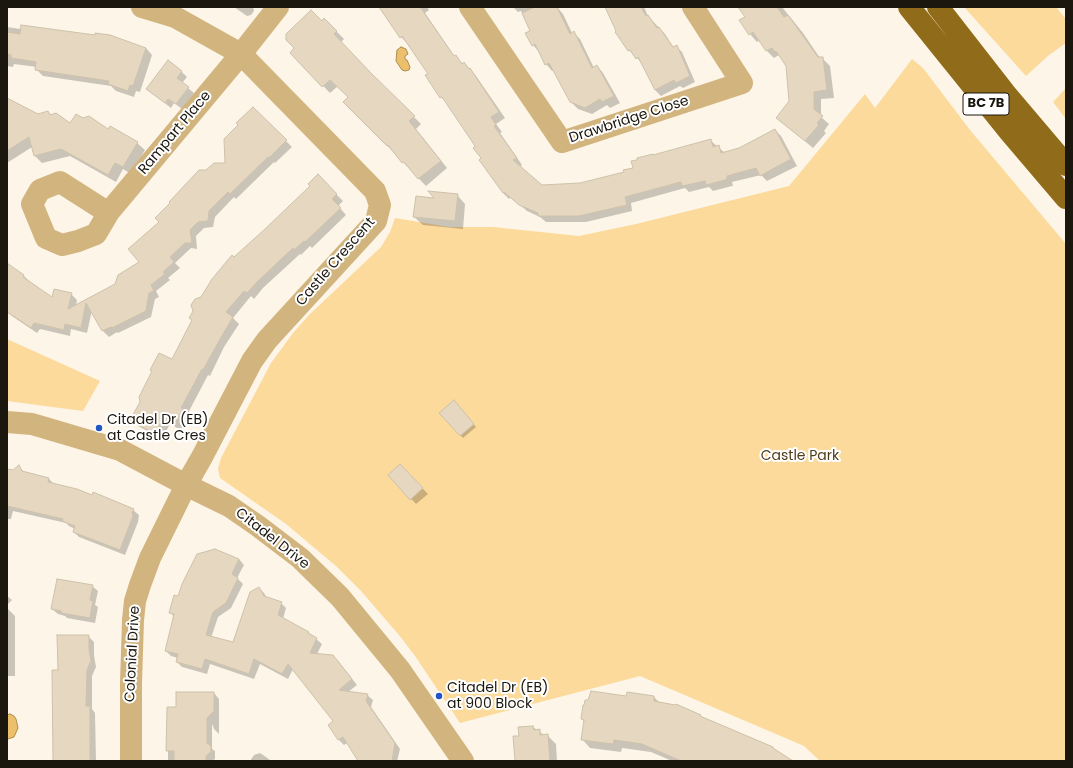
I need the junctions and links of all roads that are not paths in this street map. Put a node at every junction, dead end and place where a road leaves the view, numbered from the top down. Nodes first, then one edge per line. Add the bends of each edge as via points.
1 (142, 7) edge
2 (278, 7) edge
3 (470, 7) edge
4 (694, 7) edge
5 (909, 7) edge
6 (938, 7) edge
7 (241, 54) junction
8 (1066, 164) edge
9 (1066, 198) edge
10 (109, 212) dead end
11 (7, 422) edge
12 (186, 485) junction
13 (131, 761) edge
14 (463, 761) edge

1 - 7 street, Castle Crescent via 175,17
2 - 7 street
3 - 4 street, Drawbridge Close via 562,142 742,83
5 - 9 highway, BC 7B
6 - 8 highway, BC 7B
7 - 10 street, Rampart Place
7 - 12 street, Castle Crescent via 375,191 380,205 376,221 267,340 252,361
11 - 12 street, Citadel Drive via 32,424 120,450
12 - 13 street, Colonial Drive via 150,558 135,601 131,675
12 - 14 street, Citadel Drive via 229,506 258,526 300,558 340,597 400,670

